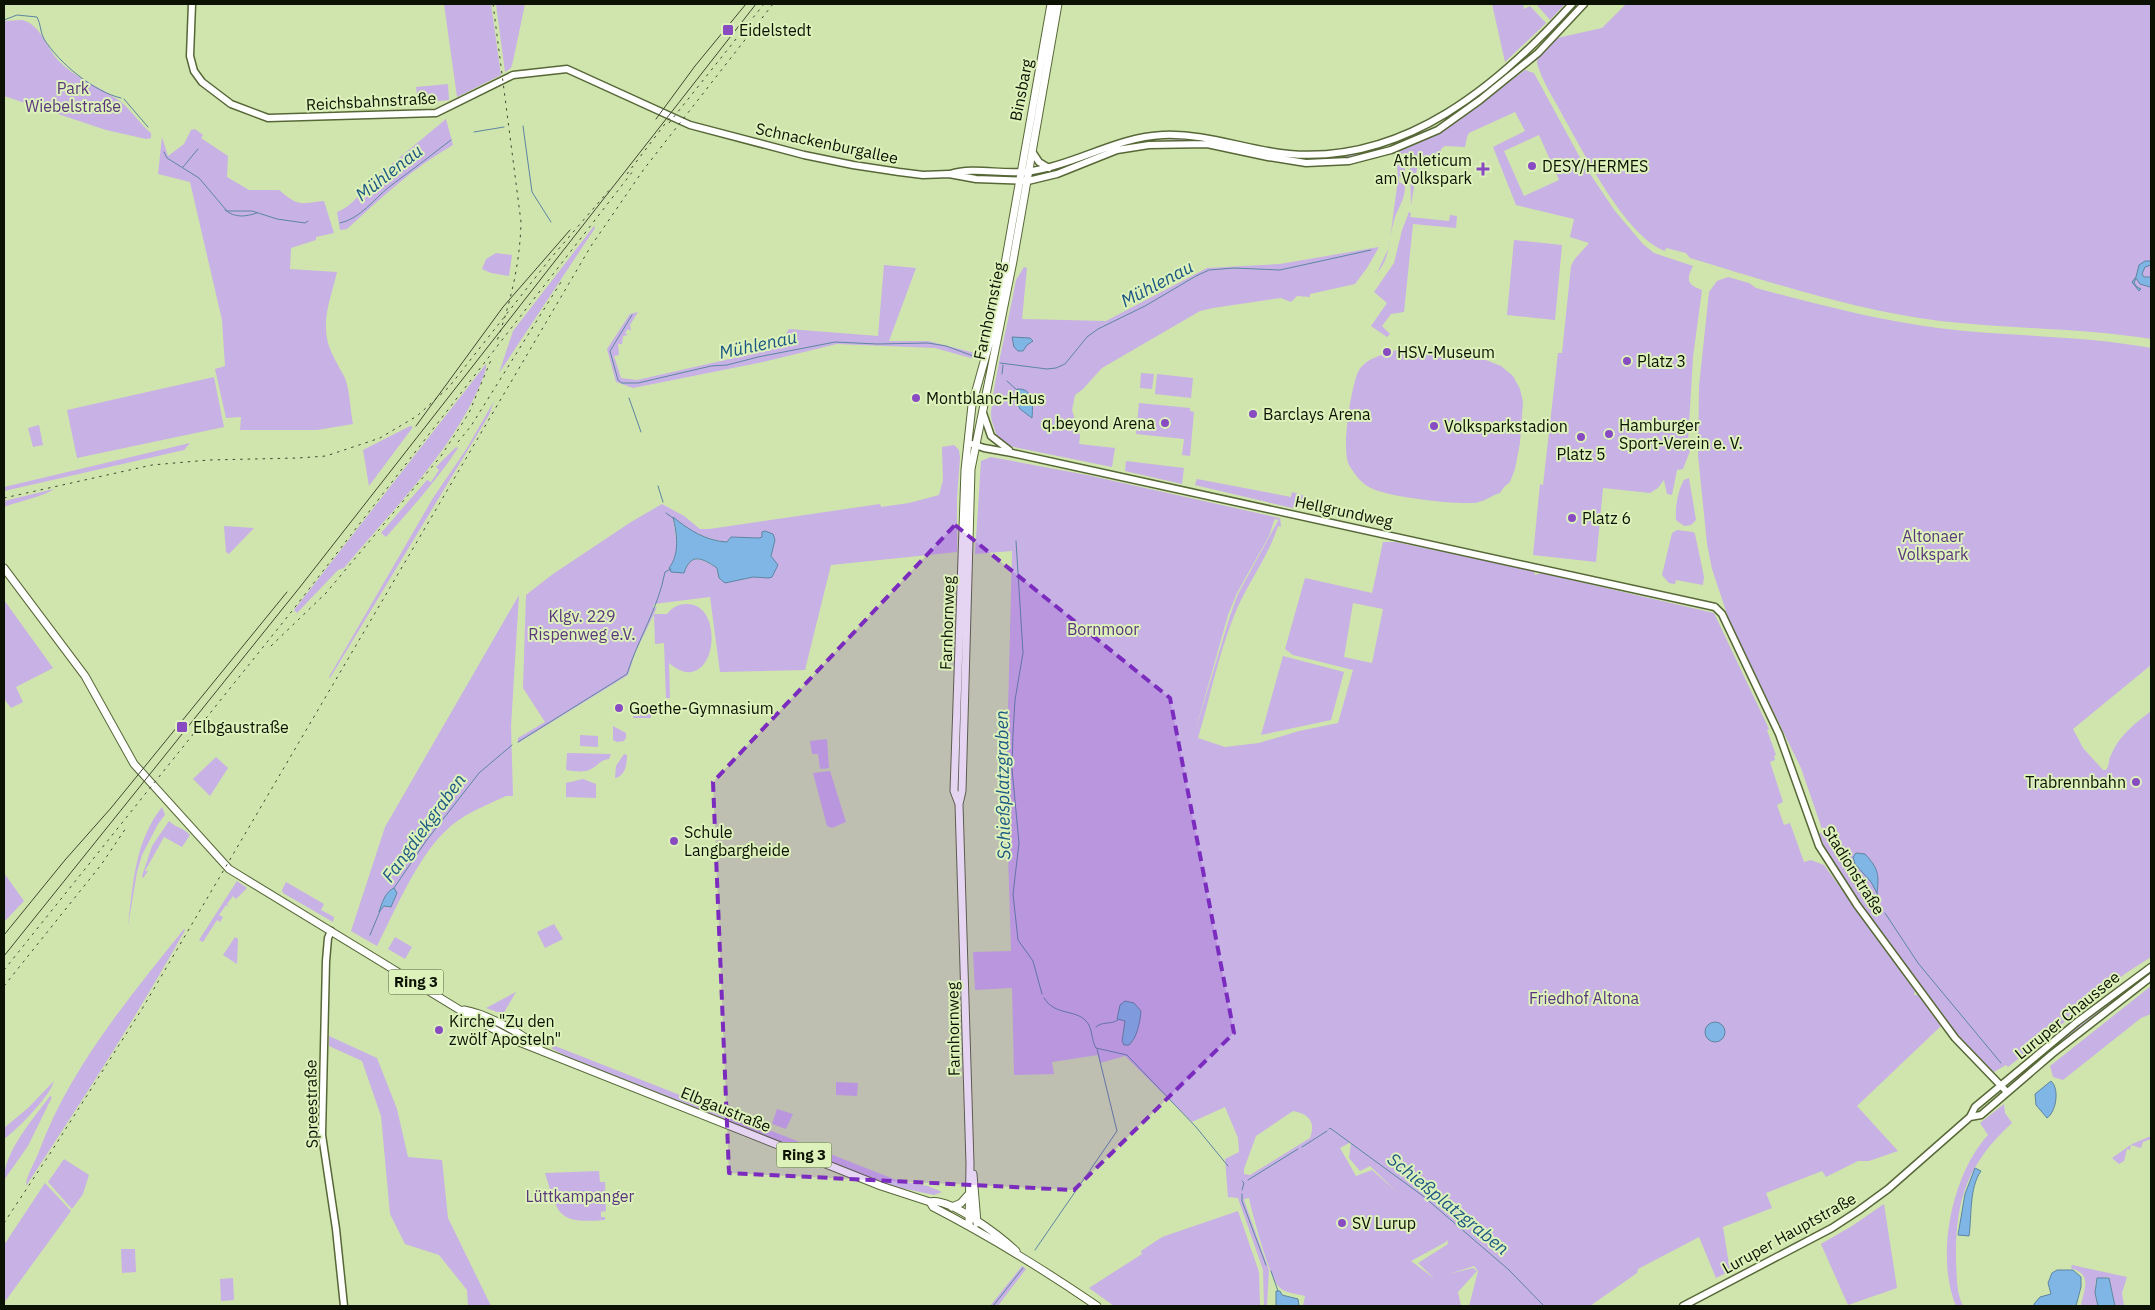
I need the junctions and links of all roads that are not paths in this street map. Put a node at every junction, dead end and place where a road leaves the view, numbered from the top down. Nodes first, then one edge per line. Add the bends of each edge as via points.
1 (192, 4) edge
2 (1051, 4) edge
3 (1058, 4) edge
4 (1572, 4) edge
5 (1584, 4) edge
6 (701, 128) joint
7 (1033, 153) junction
8 (1050, 168) junction
9 (1030, 172) junction
10 (1020, 173) junction
11 (949, 174) junction
12 (1018, 181) junction
13 (1028, 181) junction
14 (983, 410) junction
15 (967, 442) junction
16 (976, 445) junction
17 (1012, 452) junction
18 (4, 568) edge
19 (1715, 607) joint
20 (959, 804) junction
21 (331, 931) junction
22 (2151, 967) edge
23 (2151, 977) edge
24 (2001, 1086) junction
25 (2007, 1092) junction
26 (1970, 1117) junction
27 (970, 1164) junction
28 (970, 1193) junction
29 (930, 1202) junction
30 (952, 1207) junction
31 (969, 1216) junction
32 (977, 1221) junction
33 (969, 1226) junction
34 (977, 1231) junction
35 (1016, 1252) junction
36 (344, 1306) edge
37 (1097, 1306) edge
38 (1683, 1306) edge

1 - 6 street, Reichsbahnstraße via 190,56 194,71 202,82 231,104 268,118 436,113 513,75 567,69
2 - 10 main road, Binsbarg
3 - 7 main road, Binsbarg
4 - 8 street, Schnackenburgallee via 1487,84 1437,121 1394,140 1341,153 1309,155 1280,153 1199,136 1161,135 1122,142
5 - 13 street, Schnackenburgallee via 1538,53 1480,100 1431,134 1391,150 1349,161 1306,163 1207,144 1154,144 1117,150 1057,174
6 - 11 street, Schnackenburgallee via 845,164 923,175
7 - 8 street via 1039,162
7 - 9 main road, Binsbarg
8 - 9 street, Schnackenburgallee
9 - 10 street, Schnackenburgallee
9 - 13 main road, Binsbarg
10 - 11 street, Schnackenburgallee via 960,171
10 - 12 main road, Binsbarg
11 - 12 street, Schnackenburgallee
12 - 13 street, Schnackenburgallee
12 - 15 main road, Farnhornstieg via 994,326 972,405
13 - 14 main road, Farnhornstieg
14 - 16 main road, Farnhornstieg
14 - 17 street via 992,436
15 - 16 street, Hellgrundweg
15 - 20 main road, Farnhornweg via 954,791
16 - 17 street, Hellgrundweg
16 - 20 main road, Farnhornweg via 970,497
17 - 19 street, Hellgrundweg
18 - 21 main road, Elbgaustraße / Ring 3 via 85,676 134,764 170,806 234,872
19 - 24 street, Stadionstraße via 1722,614 1779,734 1811,828 1824,854 1857,905 1955,1038
20 - 27 main road, Farnhornweg
21 - 29 main road, Elbgaustraße / Ring 3 via 462,1010 480,1014 528,1038 542,1050 882,1186
21 - 36 street, Spreestraße via 326,962 322,1121
22 - 24 street, Luruper Chaussee via 2077,1022
23 - 25 street, Luruper Chaussee
24 - 25 street, Stadionstraße
24 - 26 street, Luruper Hauptstraße via 1975,1107
25 - 26 street, Luruper Hauptstraße via 1980,1115
26 - 38 street, Luruper Hauptstraße via 1858,1211 1832,1228
27 - 28 main road, Farnhornweg
27 - 32 main road, Farnhornweg
28 - 30 main road
28 - 31 main road, Farnhornweg
29 - 30 main road, Elbgaustraße via 936,1200
29 - 33 main road, Elbgaustraße via 933,1207
30 - 31 main road, Elbgaustraße
31 - 32 main road, Elbgaustraße
31 - 33 main road, Farnhornweg
32 - 34 main road, Farnhornweg
32 - 35 main road, Elbgaustraße
33 - 34 main road, Elbgaustraße
34 - 35 main road, Elbgaustraße
35 - 37 main road, Elbgaustraße

